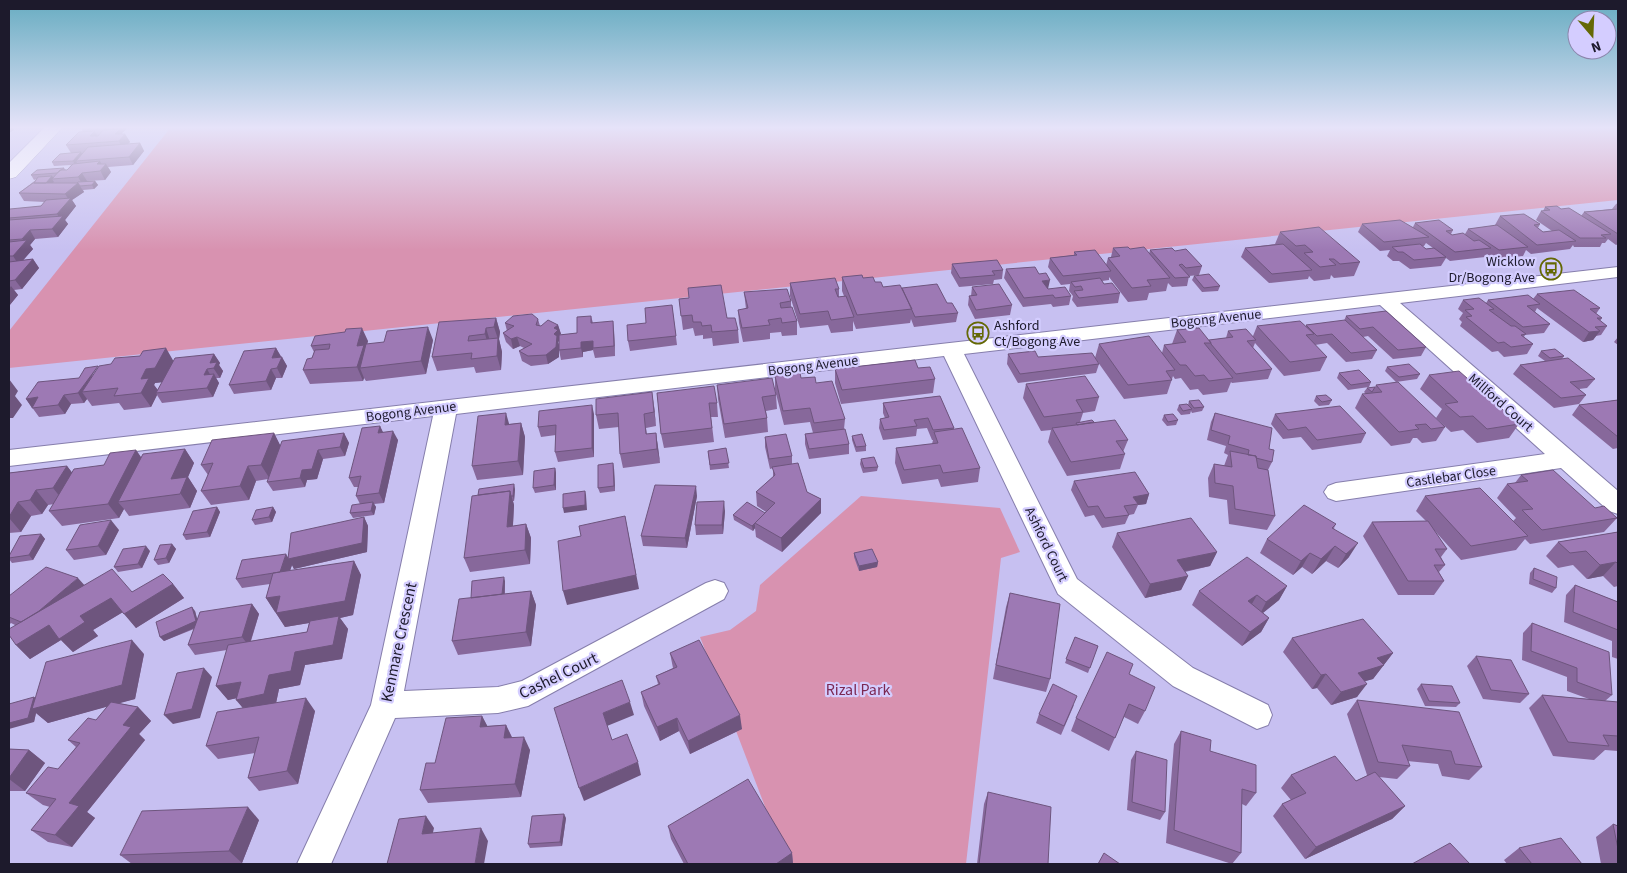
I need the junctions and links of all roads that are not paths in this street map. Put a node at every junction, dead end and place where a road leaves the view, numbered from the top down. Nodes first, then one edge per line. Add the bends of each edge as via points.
1 (1613, 276) edge
2 (1384, 299) junction
3 (951, 349) junction
4 (446, 408) junction
5 (9, 458) edge
6 (1566, 459) junction
7 (1336, 492) dead end
8 (1618, 505) edge
9 (715, 591) dead end
10 (386, 705) junction
11 (1257, 715) dead end
12 (314, 864) edge

1 - 2 street, Bogong Avenue
2 - 3 street, Bogong Avenue
2 - 6 street, Millford Court
3 - 4 street, Bogong Avenue
3 - 11 street, Ashford Court via 1067,586 1183,677
4 - 5 street, Bogong Avenue
4 - 10 street, Kenmare Crescent
6 - 7 street, Castlebar Close
6 - 8 street, Millford Court
9 - 10 street, Cashel Court via 528,693 498,700
10 - 12 street, Kenmare Crescent

